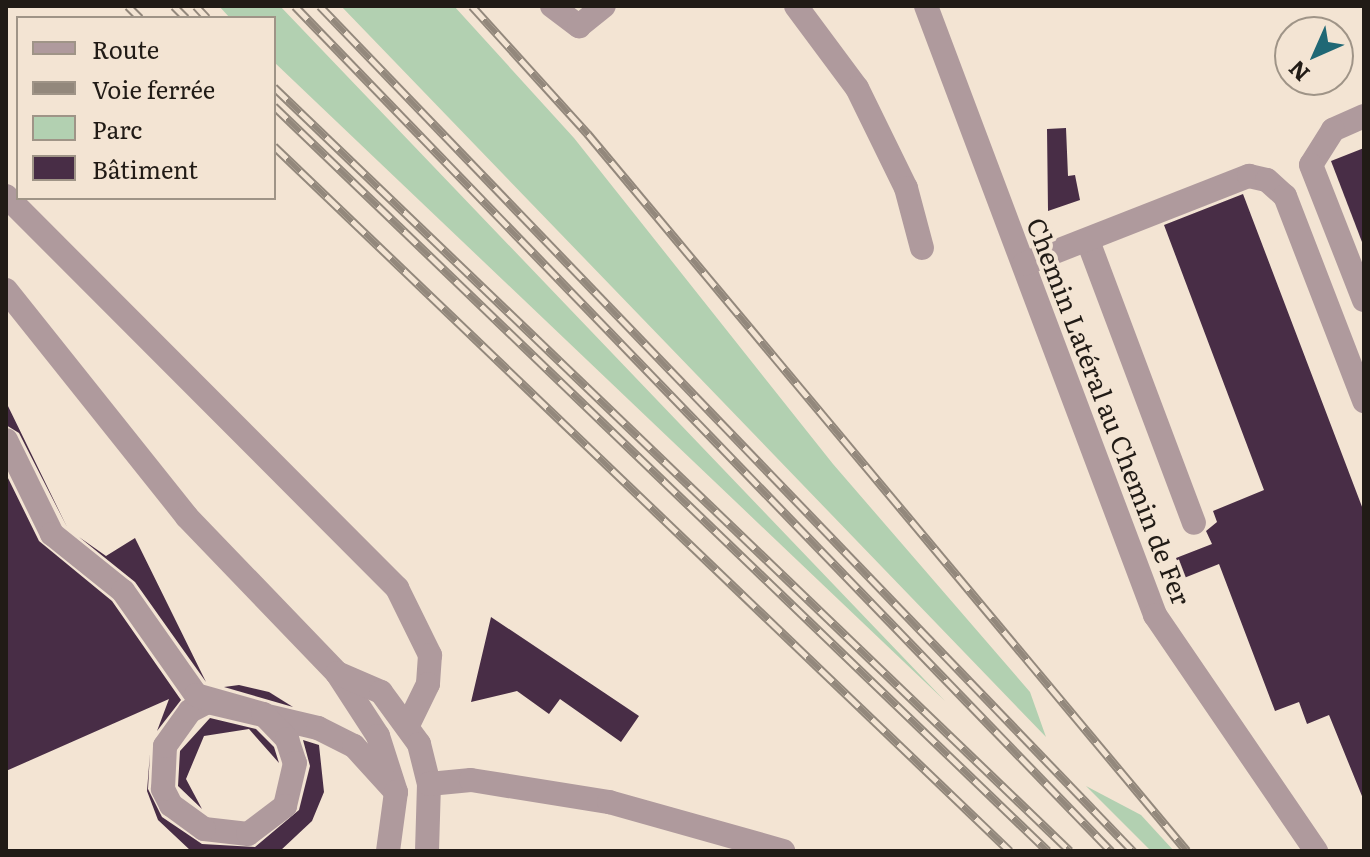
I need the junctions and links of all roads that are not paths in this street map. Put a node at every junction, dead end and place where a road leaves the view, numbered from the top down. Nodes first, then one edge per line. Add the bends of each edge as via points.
1 (552, 6) edge
2 (604, 6) edge
3 (796, 6) edge
4 (926, 6) edge
5 (1364, 116) edge
6 (6, 196) edge
7 (1088, 241) junction
8 (922, 248) dead end
9 (1024, 264) junction
10 (6, 290) edge
11 (1364, 300) edge
12 (1364, 401) edge
13 (6, 440) edge
14 (1194, 523) dead end
15 (337, 673) junction
16 (409, 723) junction
17 (429, 784) junction
18 (396, 792) junction
19 (388, 851) edge
20 (427, 851) edge
21 (783, 851) edge
22 (1316, 851) edge

1 - 2 street via 579,26
3 - 8 street via 857,88 906,188
4 - 9 street, Chemin Latéral au Chemin de Fer
5 - 11 street via 1333,130 1311,165
6 - 16 street via 397,588 430,655 428,684
7 - 9 street
7 - 12 street via 1249,176 1267,180 1285,196
7 - 14 street
9 - 22 street, Chemin Latéral au Chemin de Fer via 1155,615
10 - 15 street via 187,517
13 - 18 street, bridge via 52,534 123,591 196,695 275,722 295,763 285,806 248,834 223,835 185,818 171,805 162,777 176,727 208,702 243,705 354,746
15 - 16 street via 381,692
15 - 18 street via 378,736
16 - 17 street
17 - 20 street
17 - 21 street via 471,780 609,802
18 - 19 street

